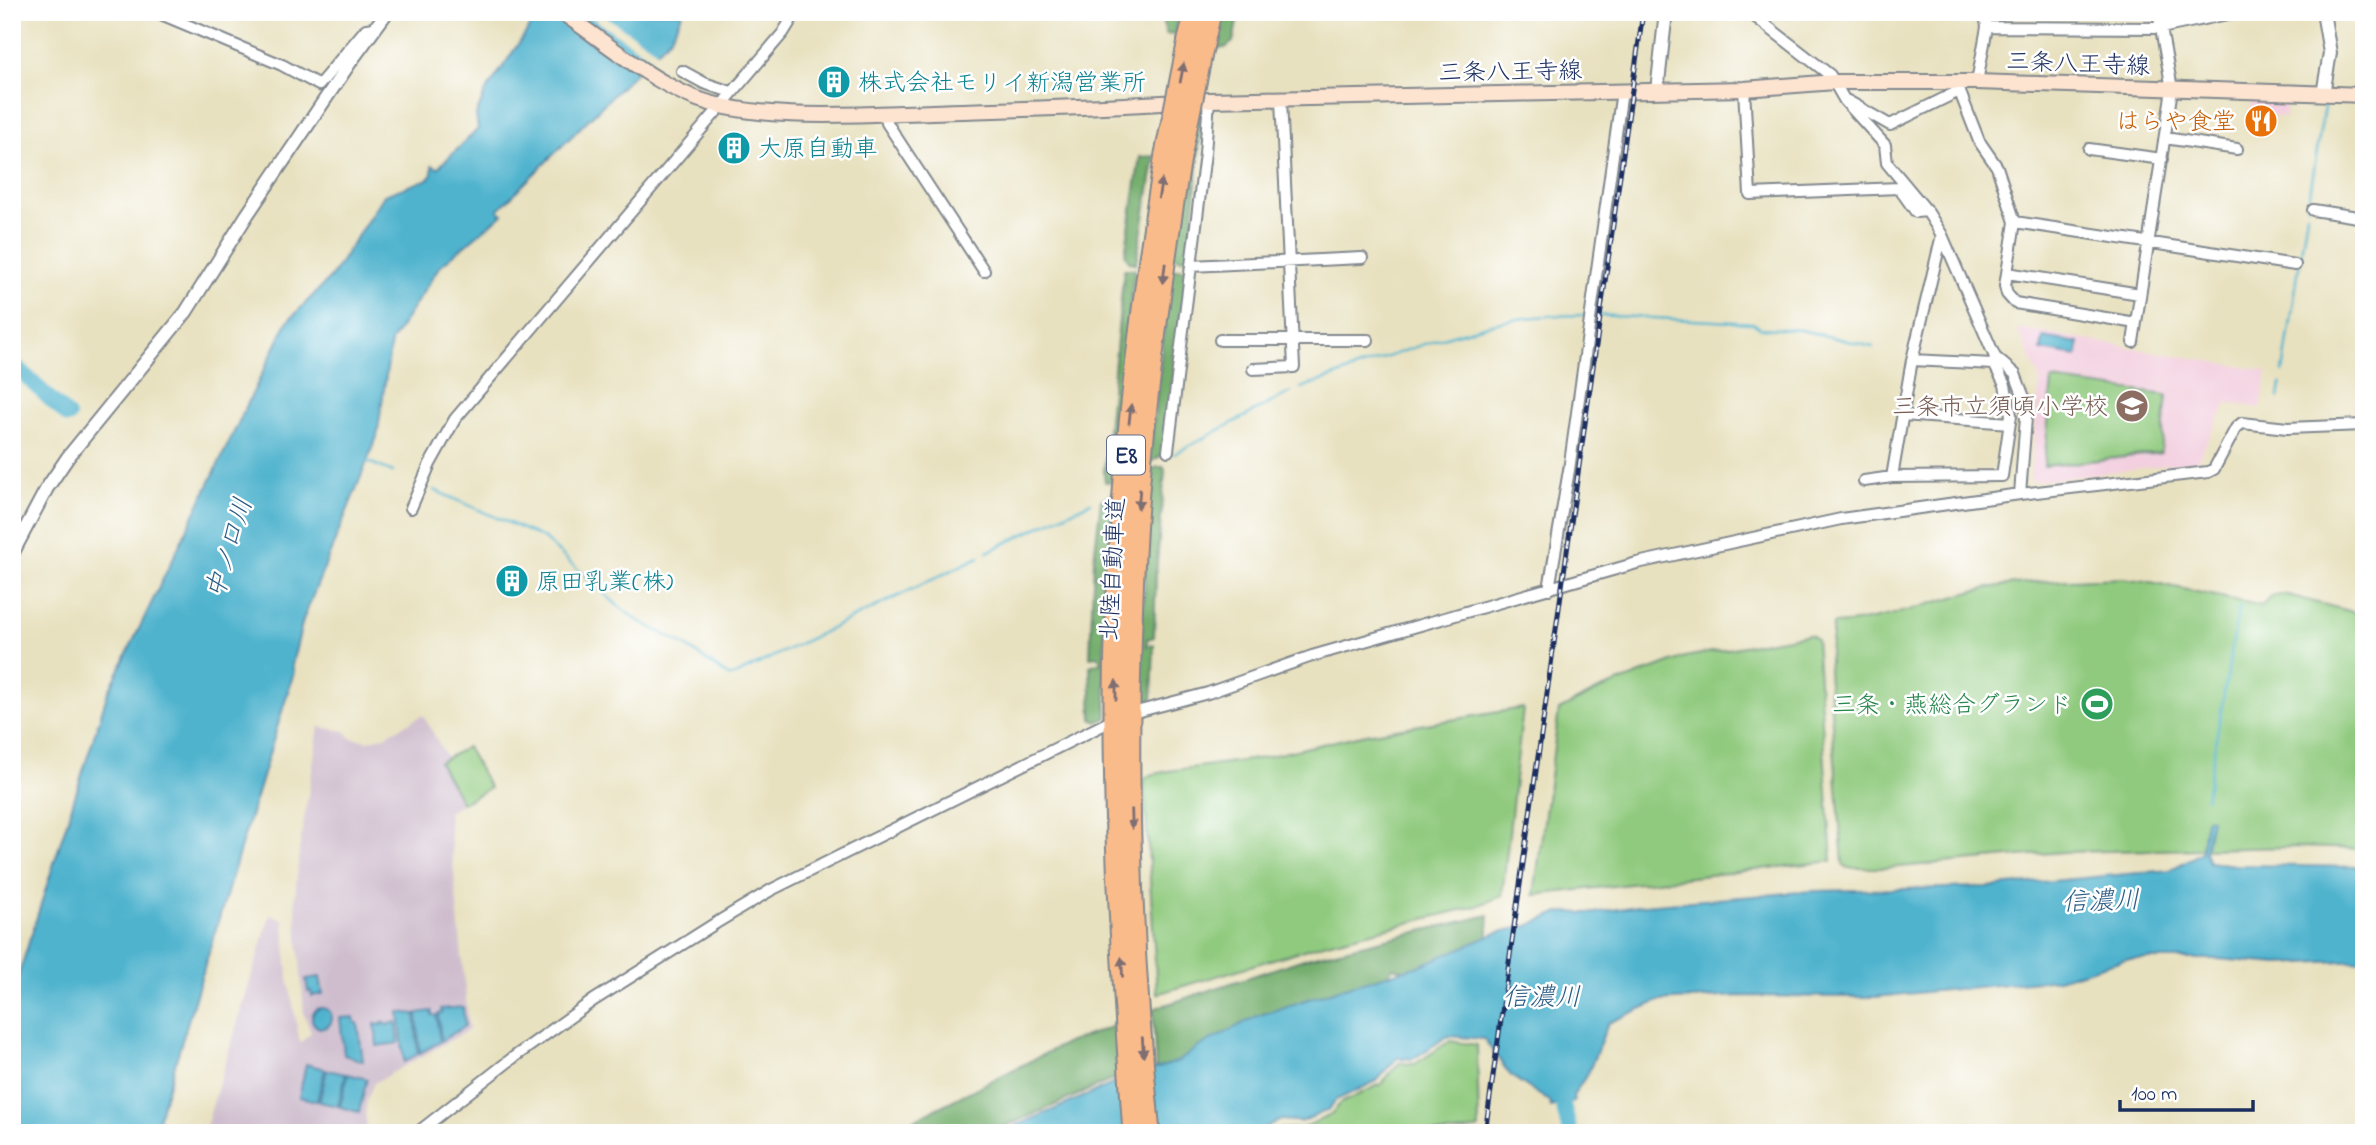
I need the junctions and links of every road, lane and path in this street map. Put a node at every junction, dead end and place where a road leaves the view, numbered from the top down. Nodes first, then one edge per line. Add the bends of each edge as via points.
1 (156, 12) edge
2 (387, 12) edge
3 (561, 12) edge
4 (796, 12) edge
5 (1195, 12) edge
6 (1211, 12) edge
7 (1666, 12) edge
8 (1749, 12) edge
9 (1983, 12) edge
10 (2158, 12) edge
11 (2237, 12) edge
12 (2323, 12) edge
13 (1987, 27) junction
14 (375, 28) junction
15 (2161, 28) junction
16 (1196, 42) junction
17 (682, 71) dead end
18 (1835, 82) junction
19 (1978, 82) junction
20 (1958, 86) junction
21 (1744, 89) junction
22 (2172, 89) junction
23 (1622, 91) junction
24 (1657, 91) junction
25 (731, 92) junction
26 (2323, 94) junction
27 (2364, 95) edge
28 (1209, 100) junction
29 (1281, 100) junction
30 (1845, 101) junction
31 (722, 106) junction
32 (887, 113) junction
33 (2165, 138) junction
34 (2090, 149) dead end
35 (2237, 149) dead end
36 (2162, 159) junction
37 (2313, 210) dead end
38 (1927, 211) junction
39 (2364, 218) edge
40 (2015, 222) junction
41 (1942, 235) junction
42 (2148, 243) junction
43 (1362, 258) dead end
44 (1290, 261) junction
45 (2295, 265) dead end
46 (1191, 266) junction
47 (984, 271) dead end
48 (2007, 273) junction
49 (2140, 294) junction
50 (2136, 323) junction
51 (1220, 340) dead end
52 (1293, 340) junction
53 (1368, 340) dead end
54 (2133, 342) dead end
55 (1912, 360) junction
56 (1995, 360) junction
57 (1253, 369) dead end
58 (1903, 415) junction
59 (2010, 423) junction
60 (2364, 425) edge
61 (1168, 451) dead end
62 (1892, 477) junction
63 (1864, 481) dead end
64 (2020, 494) junction
65 (411, 508) dead end
66 (13, 552) edge
67 (1549, 589) junction
68 (1140, 711) dead end
69 (1107, 723) dead end
70 (1123, 755) junction
71 (417, 1133) edge
72 (1133, 1133) edge
73 (1150, 1133) edge

1 - 14 street via 320,85 366,29
2 - 14 street
3 - 31 main road, 三条八王寺線 via 663,82
4 - 25 street
5 - 16 highway, 北陸自動車道 / E8
6 - 16 highway, 北陸自動車道 / E8
7 - 24 street
8 - 18 street
9 - 13 street
10 - 15 street
11 - 15 street
12 - 26 street via 2330,53
13 - 15 street
13 - 19 street
14 - 66 street via 186,312 47,488
15 - 22 street
16 - 70 highway, 北陸自動車道 / E8, bridge via 1150,250 1129,416 1116,613
17 - 25 street
18 - 20 main road, 三条八王寺線
18 - 21 main road, 三条八王寺線
18 - 30 street
19 - 20 main road, 三条八王寺線
19 - 22 main road, 三条八王寺線
20 - 30 street via 1890,125
20 - 40 street via 1979,141 1997,167
21 - 24 main road, 三条八王寺線
21 - 38 street via 1750,194 1899,188 1916,212
22 - 26 main road, 三条八王寺線
22 - 33 street
23 - 24 main road, 三条八王寺線
23 - 29 main road, 三条八王寺線
23 - 67 street
25 - 31 street
26 - 27 main road, 三条八王寺線
28 - 29 main road, 三条八王寺線
28 - 32 main road, 三条八王寺線
28 - 46 street
29 - 44 street
30 - 38 street via 1885,145 1887,163
31 - 32 main road, 三条八王寺線 via 794,113
31 - 65 street via 455,419
32 - 47 street via 887,123
33 - 35 street
33 - 36 street
34 - 36 street
36 - 42 street
37 - 39 street
38 - 41 street
40 - 42 street
40 - 48 street
41 - 55 street
41 - 56 street
42 - 45 street
42 - 49 street
43 - 44 street
44 - 46 street
44 - 52 street
46 - 61 street
48 - 49 street
48 - 50 street via 2007,295 2015,303
49 - 50 street
50 - 54 street
51 - 52 street
52 - 53 street
52 - 57 street via 1294,367
55 - 56 street
55 - 58 street
56 - 59 street via 2005,384
56 - 64 street via 2015,374 2027,405
58 - 59 street
58 - 62 street
59 - 62 street via 2002,476
60 - 64 street via 2287,428 2242,423 2208,472
62 - 63 street
64 - 67 street via 1841,519 1637,563
67 - 68 street via 1312,656 1208,693
69 - 71 street via 727,916 594,1000
72 -> 70 highway, 北陸自動車道 / E8 via 1118,901
70 -> 73 highway, 北陸自動車道 / E8

